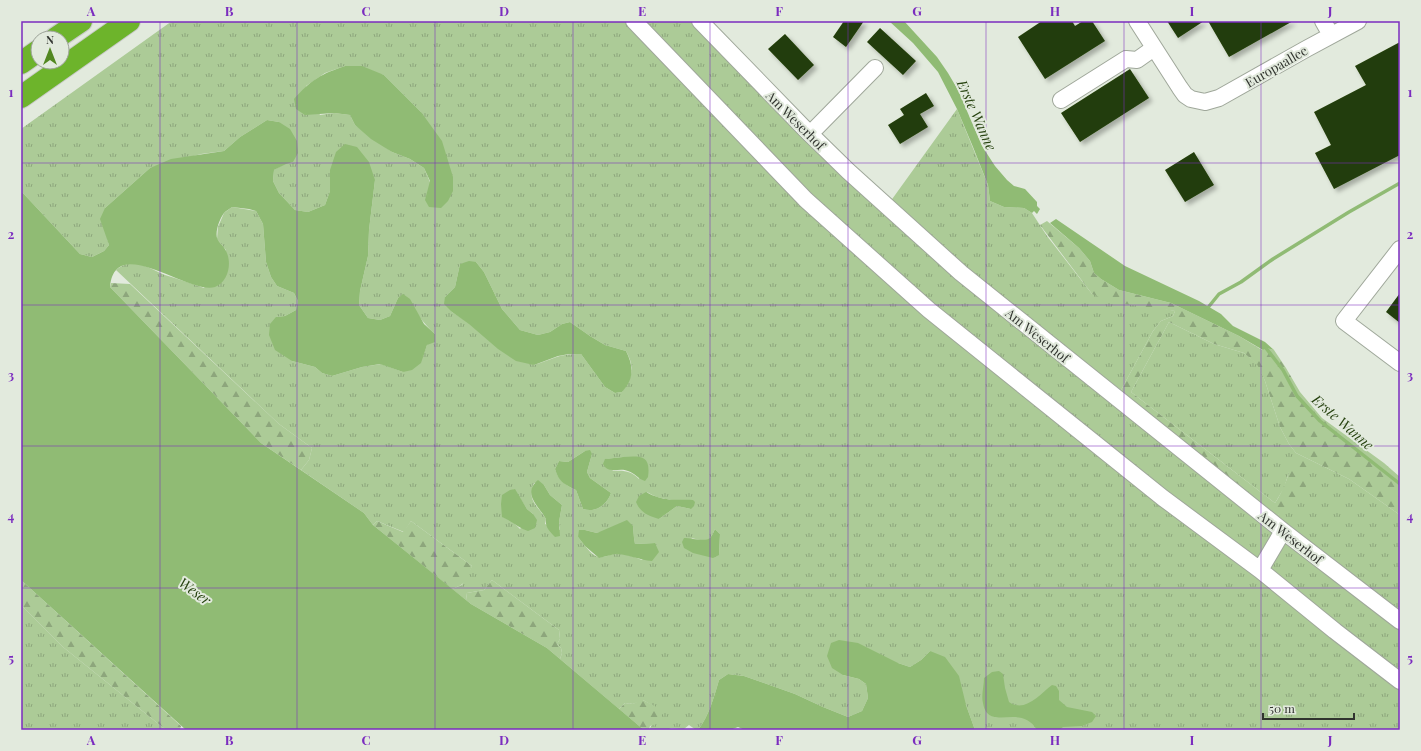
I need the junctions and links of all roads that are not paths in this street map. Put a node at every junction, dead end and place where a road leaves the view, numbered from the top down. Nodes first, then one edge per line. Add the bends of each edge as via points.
1 (81, 21) edge
2 (128, 21) edge
3 (634, 21) edge
4 (700, 21) edge
5 (1137, 21) edge
6 (1358, 21) edge
7 (1327, 28) edge
8 (68, 30) edge
9 (1154, 48) junction
10 (30, 57) edge
11 (21, 63) edge
12 (875, 68) dead end
13 (21, 97) edge
14 (1061, 100) dead end
15 (810, 134) junction
16 (1400, 249) edge
17 (1400, 363) edge
18 (1283, 531) junction
19 (1260, 570) junction
20 (1400, 620) edge
21 (1400, 681) edge

1 - 8 highway
2 - 13 highway
3 - 19 street via 806,200 929,310 1163,498
4 - 15 street, Am Weserhof
5 - 9 street
6 - 7 street, Europaallee
7 - 9 street, Europaallee via 1219,98 1205,102 1191,99 1180,88
9 - 14 street via 1137,60 1126,59
10 - 11 highway
12 - 15 street
15 - 18 street, Am Weserhof via 961,273
16 - 17 street via 1344,321
18 - 19 street
18 - 20 street, Am Weserhof
19 - 21 street

